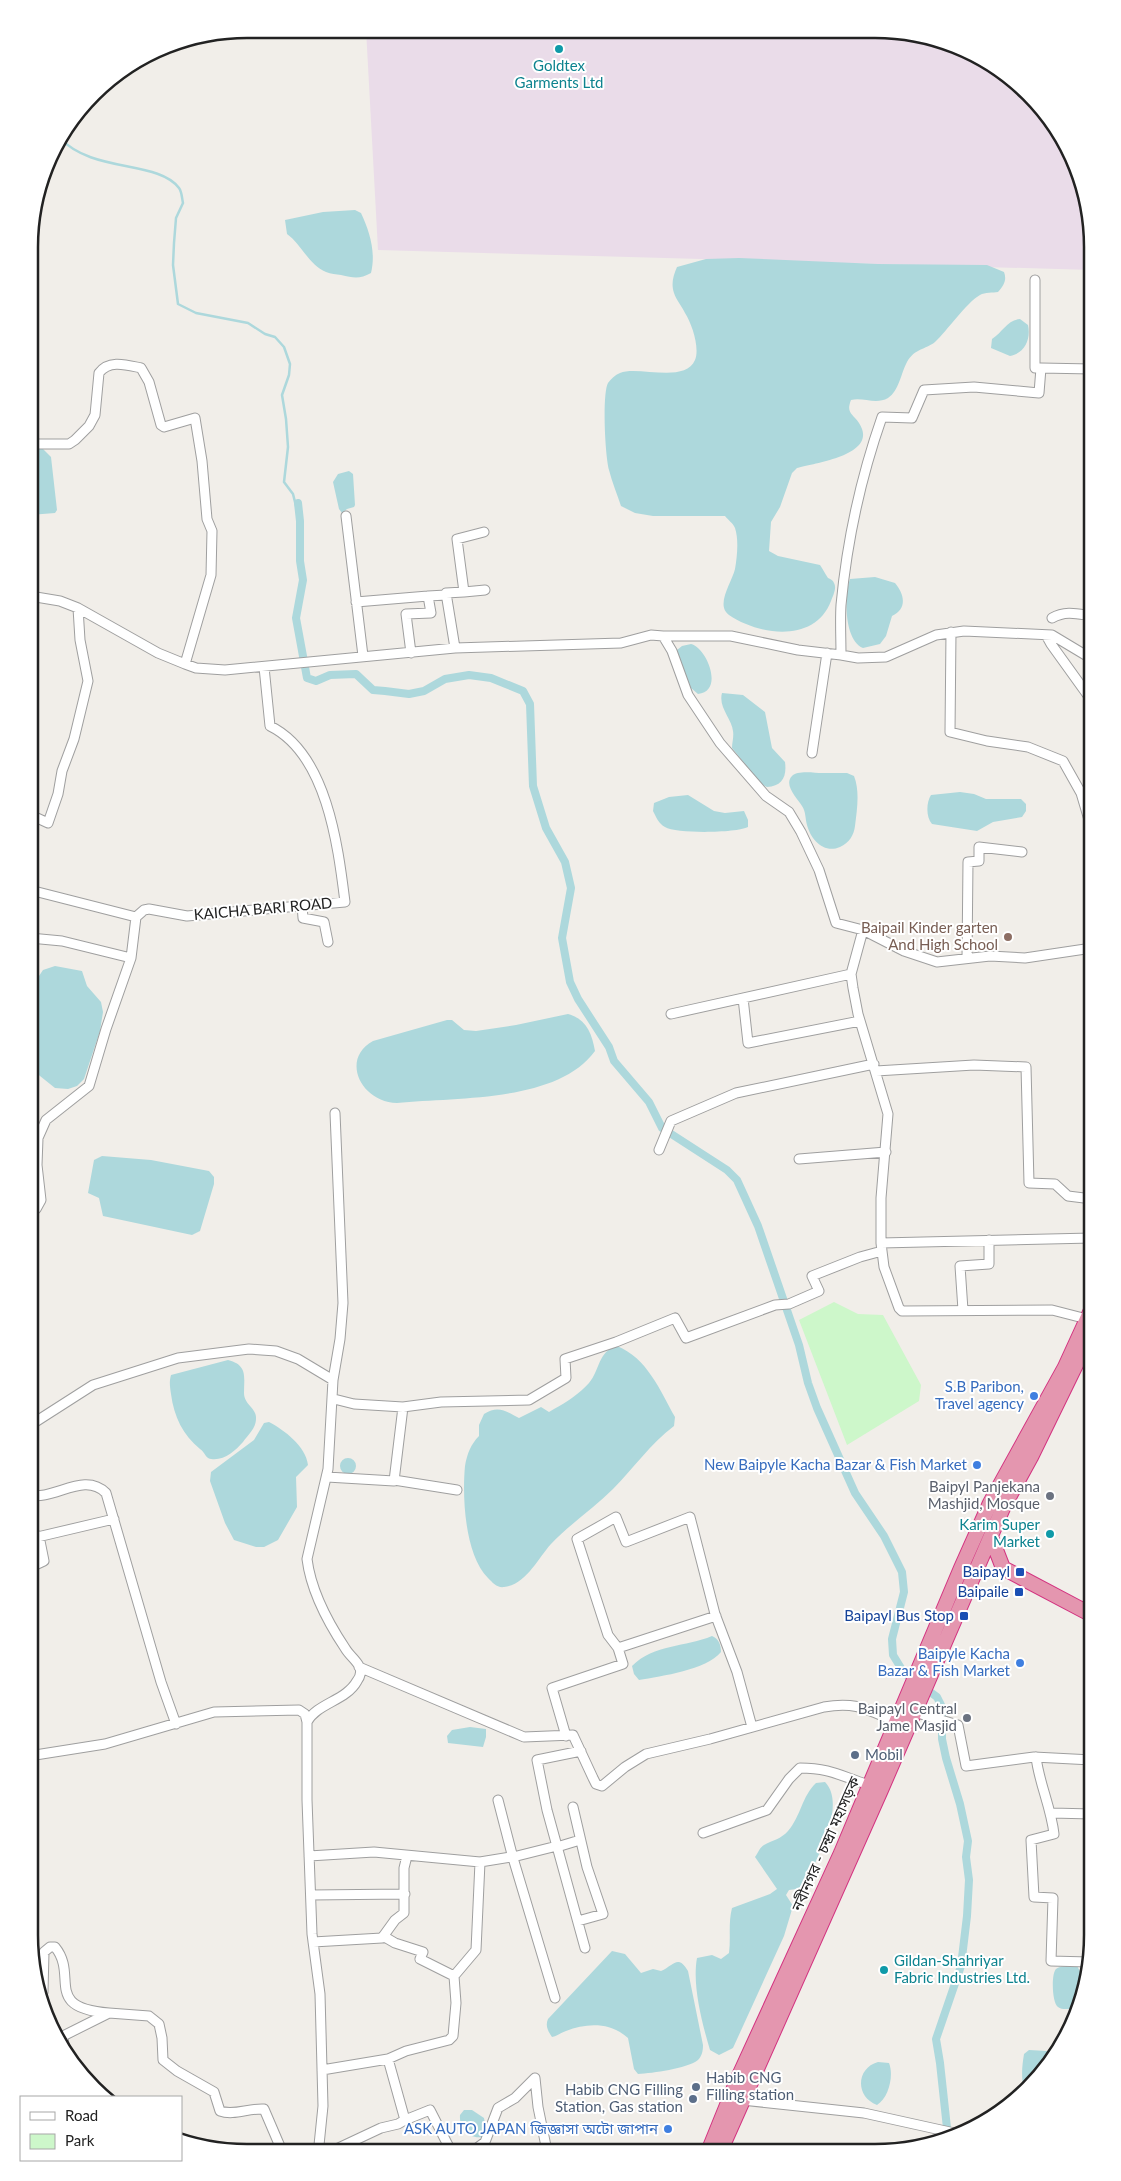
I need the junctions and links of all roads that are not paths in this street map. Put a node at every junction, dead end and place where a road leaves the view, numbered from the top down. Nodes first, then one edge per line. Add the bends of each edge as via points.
1 (1035, 280) dead end
2 (1041, 368) junction
3 (1084, 369) edge
4 (38, 444) edge
5 (346, 516) dead end
6 (484, 532) dead end
7 (486, 590) dead end
8 (464, 592) junction
9 (446, 595) junction
10 (428, 596) junction
11 (38, 597) edge
12 (356, 602) junction
13 (78, 608) junction
14 (1084, 615) edge
15 (1052, 618) dead end
16 (951, 632) junction
17 (1046, 634) junction
18 (663, 636) junction
19 (455, 648) junction
20 (411, 653) junction
21 (827, 653) junction
22 (1084, 654) edge
23 (841, 655) junction
24 (363, 656) junction
25 (185, 664) junction
26 (264, 667) junction
27 (1084, 691) edge
28 (812, 753) dead end
29 (1084, 803) edge
30 (38, 818) edge
31 (1022, 852) dead end
32 (38, 892) edge
33 (302, 905) junction
34 (136, 917) junction
35 (862, 930) junction
36 (38, 939) edge
37 (328, 942) dead end
38 (1084, 949) edge
39 (131, 958) junction
40 (967, 958) junction
41 (852, 974) junction
42 (743, 998) junction
43 (671, 1014) dead end
44 (860, 1021) junction
45 (875, 1067) junction
46 (335, 1113) dead end
47 (38, 1138) edge
48 (658, 1150) dead end
49 (886, 1152) junction
50 (799, 1159) dead end
51 (38, 1174) edge
52 (1084, 1197) edge
53 (38, 1205) edge
54 (1084, 1238) edge
55 (989, 1240) junction
56 (881, 1247) junction
57 (962, 1310) junction
58 (1084, 1318) edge
59 (1084, 1332) edge
60 (1084, 1334) edge
61 (333, 1380) junction
62 (334, 1399) junction
63 (402, 1407) junction
64 (38, 1420) edge
65 (327, 1477) junction
66 (394, 1480) junction
67 (457, 1490) dead end
68 (38, 1495) edge
69 (114, 1519) junction
70 (39, 1536) joint
71 (991, 1537) junction
72 (38, 1564) edge
73 (1084, 1611) edge
74 (716, 1616) junction
75 (938, 1640) junction
76 (618, 1648) junction
77 (359, 1667) junction
78 (905, 1719) junction
79 (308, 1722) junction
80 (176, 1724) junction
81 (752, 1727) junction
82 (566, 1736) junction
83 (581, 1752) junction
84 (38, 1755) edge
85 (1036, 1757) junction
86 (1084, 1760) edge
87 (869, 1787) junction
88 (498, 1800) dead end
89 (573, 1807) dead end
90 (1052, 1813) junction
91 (1084, 1814) edge
92 (703, 1833) dead end
93 (580, 1840) junction
94 (557, 1846) junction
95 (309, 1856) junction
96 (407, 1856) junction
97 (512, 1856) junction
98 (480, 1862) junction
99 (405, 1894) junction
100 (311, 1895) junction
101 (578, 1921) junction
102 (383, 1936) junction
103 (313, 1942) junction
104 (585, 1948) dead end
105 (1082, 1962) edge
106 (454, 1976) junction
107 (43, 1981) edge
108 (555, 1998) dead end
109 (109, 2013) junction
110 (64, 2036) edge
111 (388, 2059) junction
112 (322, 2070) junction
113 (742, 2100) junction
114 (405, 2120) junction
115 (945, 2131) edge
116 (279, 2144) edge
117 (320, 2144) edge
118 (347, 2144) edge
119 (447, 2144) edge
120 (482, 2144) edge
121 (546, 2144) edge
122 (711, 2144) edge
123 (723, 2144) edge

1 - 2 street via 1035,368
2 - 3 street
2 - 23 street via 1039,393 974,387 924,390 912,418 882,417 867,459 848,554 841,607
4 - 25 street via 69,444 89,426 95,415 99,373 111,364 141,368 164,427 195,418 207,519 212,531 211,575
5 - 12 street
6 - 8 street via 457,539
7 - 8 street
8 - 9 street
9 - 10 street
9 - 19 street
10 - 12 street
10 - 20 street via 430,613 406,614
11 - 13 street
12 - 24 street
13 - 25 street via 158,653
13 - 30 street via 88,681 48,823
14 - 15 street via 1060,613
16 - 17 street
16 - 23 street via 936,635 886,657
16 - 29 street via 950,732 987,742 1028,747 1063,761
17 - 22 street
17 - 27 street
18 - 19 street via 650,635 621,642
18 - 21 street via 731,636
18 - 35 street via 688,695 720,744 766,796 789,812 819,870 836,923
19 - 20 street
20 - 24 street
21 - 23 street
21 - 28 street
24 - 26 street
25 - 26 street via 225,670
26 - 33 street, KAICHA BARI ROAD via 270,726 288,736 319,784 329,808 340,867 345,902
31 - 40 street via 980,847 979,861 968,862
32 - 34 street
33 - 34 street, KAICHA BARI ROAD via 187,916 149,909
33 - 37 street via 303,918 324,922
34 - 39 street
35 - 40 street via 922,958 937,962
35 - 41 street
36 - 39 street
38 - 40 street via 1025,958
39 - 47 street via 89,1086 46,1120
41 - 42 street
41 - 44 street
42 - 43 street
42 - 44 street via 748,1044
44 - 45 street
45 - 48 street via 736,1093 672,1121
45 - 49 street via 888,1114
45 - 52 street via 1026,1067 1029,1183 1055,1184 1068,1196
46 - 61 street via 343,1303
49 - 50 street
49 - 56 street via 881,1198
51 - 53 street via 41,1200
54 - 55 street
55 - 56 street
55 - 57 street via 989,1264 960,1266
56 - 57 street via 884,1267 902,1311
56 - 63 street via 812,1276 819,1291 789,1304 775,1305 686,1338 675,1318 565,1359 566,1378 529,1400 441,1402
57 - 58 street via 1052,1310
59 - 75 highway, নবীনগর - চন্দ্রা মহাসড়ক via 990,1503
60 - 71 highway, নবীনগর - চন্দ্রা মহাসড়ক via 1032,1457 1003,1508
61 - 62 street
61 - 64 street via 298,1359 269,1350 250,1349 178,1358 93,1384
62 - 63 street via 354,1404
62 - 65 street
63 - 66 street
65 - 66 street
65 - 77 street via 309,1549 309,1572 330,1624
66 - 67 street
68 - 69 street via 95,1485 106,1493
69 - 70 street
69 - 80 street
70 - 72 street via 44,1561
71 - 73 highway via 1003,1568
71 - 75 highway, নবীনগর - চন্দ্রা মহাসড়ক
74 - 76 street
74 - 76 street via 690,1517 626,1542 616,1517 577,1538 608,1635
74 - 81 street via 737,1672
75 - 78 highway, নবীনগর - চন্দ্রা মহাসড়ক
76 - 82 street via 623,1664 552,1688
77 - 79 street via 360,1675 353,1688 318,1710
77 - 82 street via 524,1737
78 - 81 street via 857,1705 840,1704
78 - 85 street via 935,1718 958,1725 966,1766
78 - 87 highway, নবীনগর - চন্দ্রা মহাসড়ক
78 - 113 highway, নবীনগর - চন্দ্রা মহাসড়ক
79 - 80 street via 299,1710 280,1710 214,1712
79 - 95 street
80 - 84 street via 105,1744
81 - 83 street via 646,1754 602,1786 596,1784
82 - 83 street via 573,1735
83 - 94 street via 537,1760
85 - 86 street
85 - 90 street
87 - 92 street via 834,1771 800,1768 767,1810
87 - 122 highway, নবীনগর - চন্দ্রা মহাসড়ক
88 - 97 street
89 - 93 street
90 - 91 street
90 - 105 street via 1054,1834 1031,1840 1034,1897 1052,1898 1052,1961
93 - 94 street
93 - 101 street via 603,1914
94 - 97 street
94 - 101 street
95 - 96 street via 374,1852
95 - 100 street
96 - 98 street
96 - 99 street
97 - 98 street
97 - 108 street
98 - 106 street via 476,1950
99 - 100 street
99 - 102 street via 404,1913
100 - 103 street
101 - 104 street
102 - 103 street
102 - 106 street via 423,1952 420,1959
103 - 112 street via 320,1994
106 - 111 street via 453,2036
107 - 109 street via 44,1952 55,1946 63,1964 68,1998 87,2011
109 - 110 street
109 - 116 street via 149,2016 159,2024 163,2060 214,2092 220,2111 228,2114 251,2108 264,2109
111 - 112 street
111 - 114 street
112 - 117 street
113 - 115 street via 864,2113
113 - 123 highway, নবীনগর - চন্দ্রা মহাসড়ক
114 - 118 street
114 - 119 street via 430,2110
120 - 121 street via 498,2108 515,2098 535,2078

